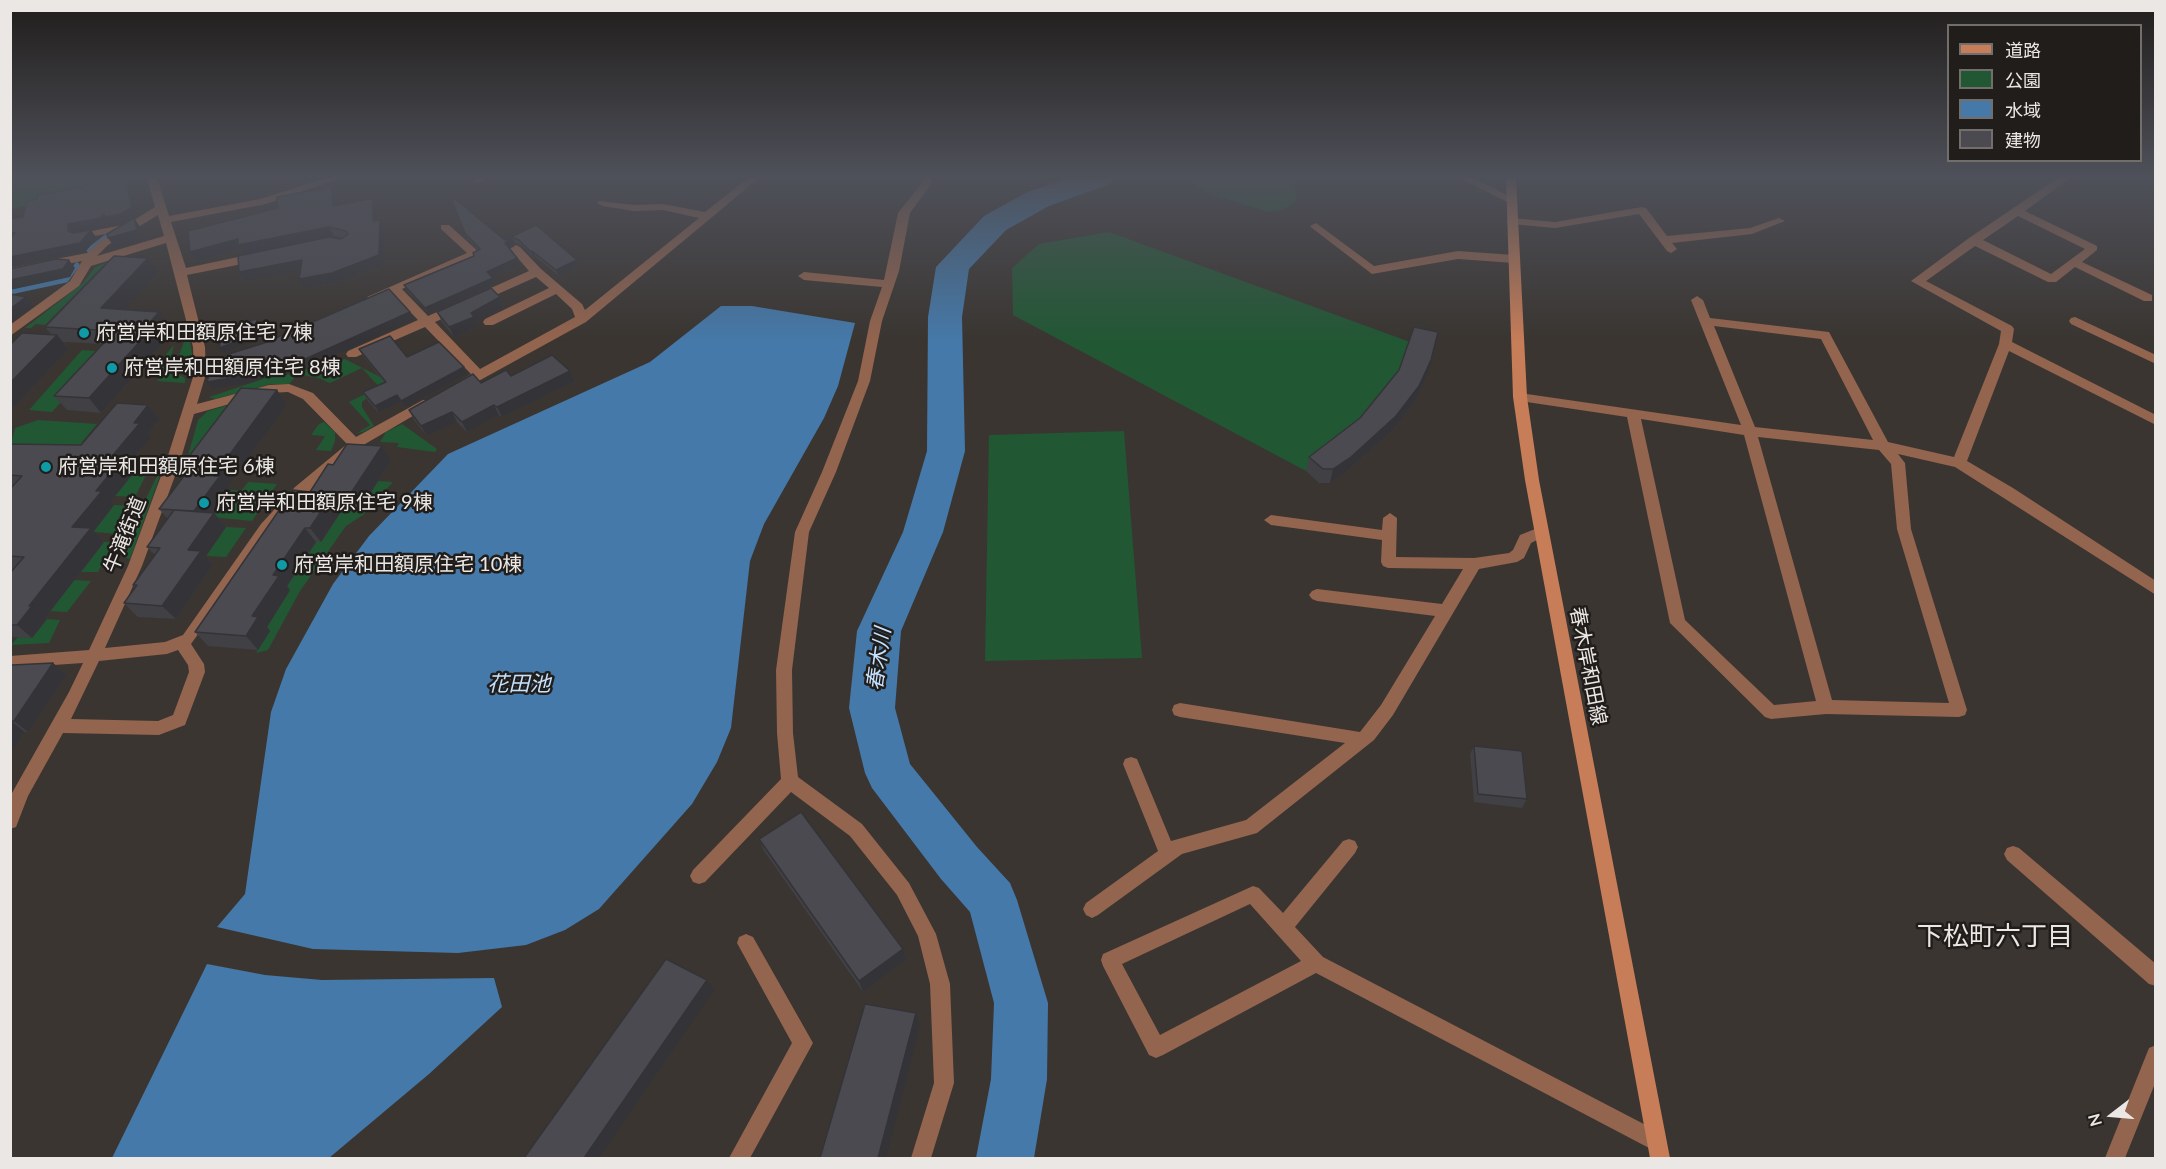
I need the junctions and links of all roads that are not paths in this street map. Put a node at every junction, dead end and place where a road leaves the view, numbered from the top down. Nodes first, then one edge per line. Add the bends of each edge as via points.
1 (96, 233) edge
2 (120, 233) edge
3 (169, 233) edge
4 (451, 233) edge
5 (688, 233) edge
6 (900, 233) edge
7 (1324, 233) edge
8 (1513, 233) edge
9 (1659, 233) edge
10 (1742, 233) edge
11 (1984, 233) edge
12 (2061, 233) edge
13 (80, 236) edge
14 (171, 238) junction
15 (1973, 240) junction
16 (516, 249) dead end
17 (269, 255) edge
18 (89, 260) junction
19 (1514, 260) junction
20 (2075, 263) junction
21 (10, 272) edge
22 (537, 272) junction
23 (181, 273) junction
24 (804, 276) dead end
25 (888, 284) junction
26 (394, 288) junction
27 (557, 289) junction
28 (2148, 298) dead end
29 (1697, 300) dead end
30 (363, 302) edge
31 (582, 319) junction
32 (426, 321) junction
33 (1706, 321) junction
34 (2075, 321) dead end
35 (489, 322) dead end
36 (10, 332) edge
37 (2005, 344) junction
38 (352, 354) dead end
39 (2156, 360) edge
40 (479, 375) junction
41 (1520, 397) junction
42 (189, 411) junction
43 (1633, 414) junction
44 (2156, 421) edge
45 (1750, 431) junction
46 (355, 444) junction
47 (1883, 446) junction
48 (1959, 463) junction
49 (1390, 518) dead end
50 (1271, 520) dead end
51 (1540, 532) junction
52 (1390, 536) junction
53 (1474, 564) junction
54 (2156, 589) edge
55 (1317, 595) dead end
56 (1446, 610) junction
57 (181, 642) junction
58 (95, 655) junction
59 (10, 662) edge
60 (1826, 707) junction
61 (1180, 710) dead end
62 (58, 726) junction
63 (1362, 740) junction
64 (1131, 764) dead end
65 (790, 781) junction
66 (10, 821) edge
67 (1350, 847) dead end
68 (1168, 854) junction
69 (2013, 854) dead end
70 (699, 876) dead end
71 (1092, 909) dead end
72 (1283, 927) junction
73 (746, 943) dead end
74 (1316, 963) junction
75 (2156, 978) edge
76 (2156, 1055) edge
77 (1658, 1150) edge
78 (739, 1158) edge
79 (921, 1158) edge
80 (2115, 1158) edge

1 - 13 street
2 - 18 street
3 - 14 street, 牛滝街道
4 - 26 street via 475,254
5 - 31 street
6 - 25 street
7 - 19 street via 1372,270 1458,255
8 - 19 main road, 春木岸和田線
9 - 10 street via 1667,244
11 - 15 street
12 - 20 street via 2093,248
14 - 18 street
14 - 23 street, 牛滝街道
15 - 20 street via 2052,279
15 - 37 street via 1917,281 2008,329
16 - 22 street
17 - 23 street
18 - 21 street
18 - 36 street via 75,283
19 - 41 main road, 春木岸和田線
20 - 28 street
22 - 27 street
22 - 32 street
23 - 42 street, 牛滝街道 via 205,364
24 - 25 street
25 - 65 street via 864,381 802,532 784,670 784,733
26 - 30 street
26 - 32 street
27 - 31 street via 578,307
27 - 35 street
29 - 33 street
31 - 40 street
32 - 38 street
32 - 40 street
33 - 45 street
33 - 47 street via 1825,335
34 - 39 street
37 - 44 street
37 - 48 street
40 - 46 street
41 - 43 street
41 - 51 main road, 春木岸和田線
42 - 46 street via 269,389 289,388 308,396
42 - 58 street, 牛滝街道 via 156,513
43 - 45 street
43 - 60 street via 1678,623 1771,712
45 - 47 street
45 - 60 street
46 - 57 street via 300,491 266,528 188,639
47 - 48 street
47 - 60 street via 1898,464 1904,529 1959,710
48 - 54 street
49 - 52 street
50 - 52 street
51 - 53 street via 1525,539 1519,554 1512,558
51 - 77 main road, 春木岸和田線
52 - 53 street via 1388,562
53 - 56 street
55 - 56 street
56 - 63 street via 1387,710
57 - 58 street via 167,648
57 - 62 street via 197,672 179,720 159,728
58 - 59 street
58 - 62 street, 牛滝街道
61 - 63 street
62 - 66 street, 牛滝街道
63 - 68 street via 1251,827 1178,847
64 - 68 street
65 - 70 street
65 - 79 street via 856,830 903,889 927,934 940,984 944,1083
67 - 72 street
68 - 71 street
69 - 75 street
72 - 74 street
72 - 74 street via 1253,894 1110,960 1156,1047
73 - 78 street via 803,1043
74 - 77 street
76 - 80 street

